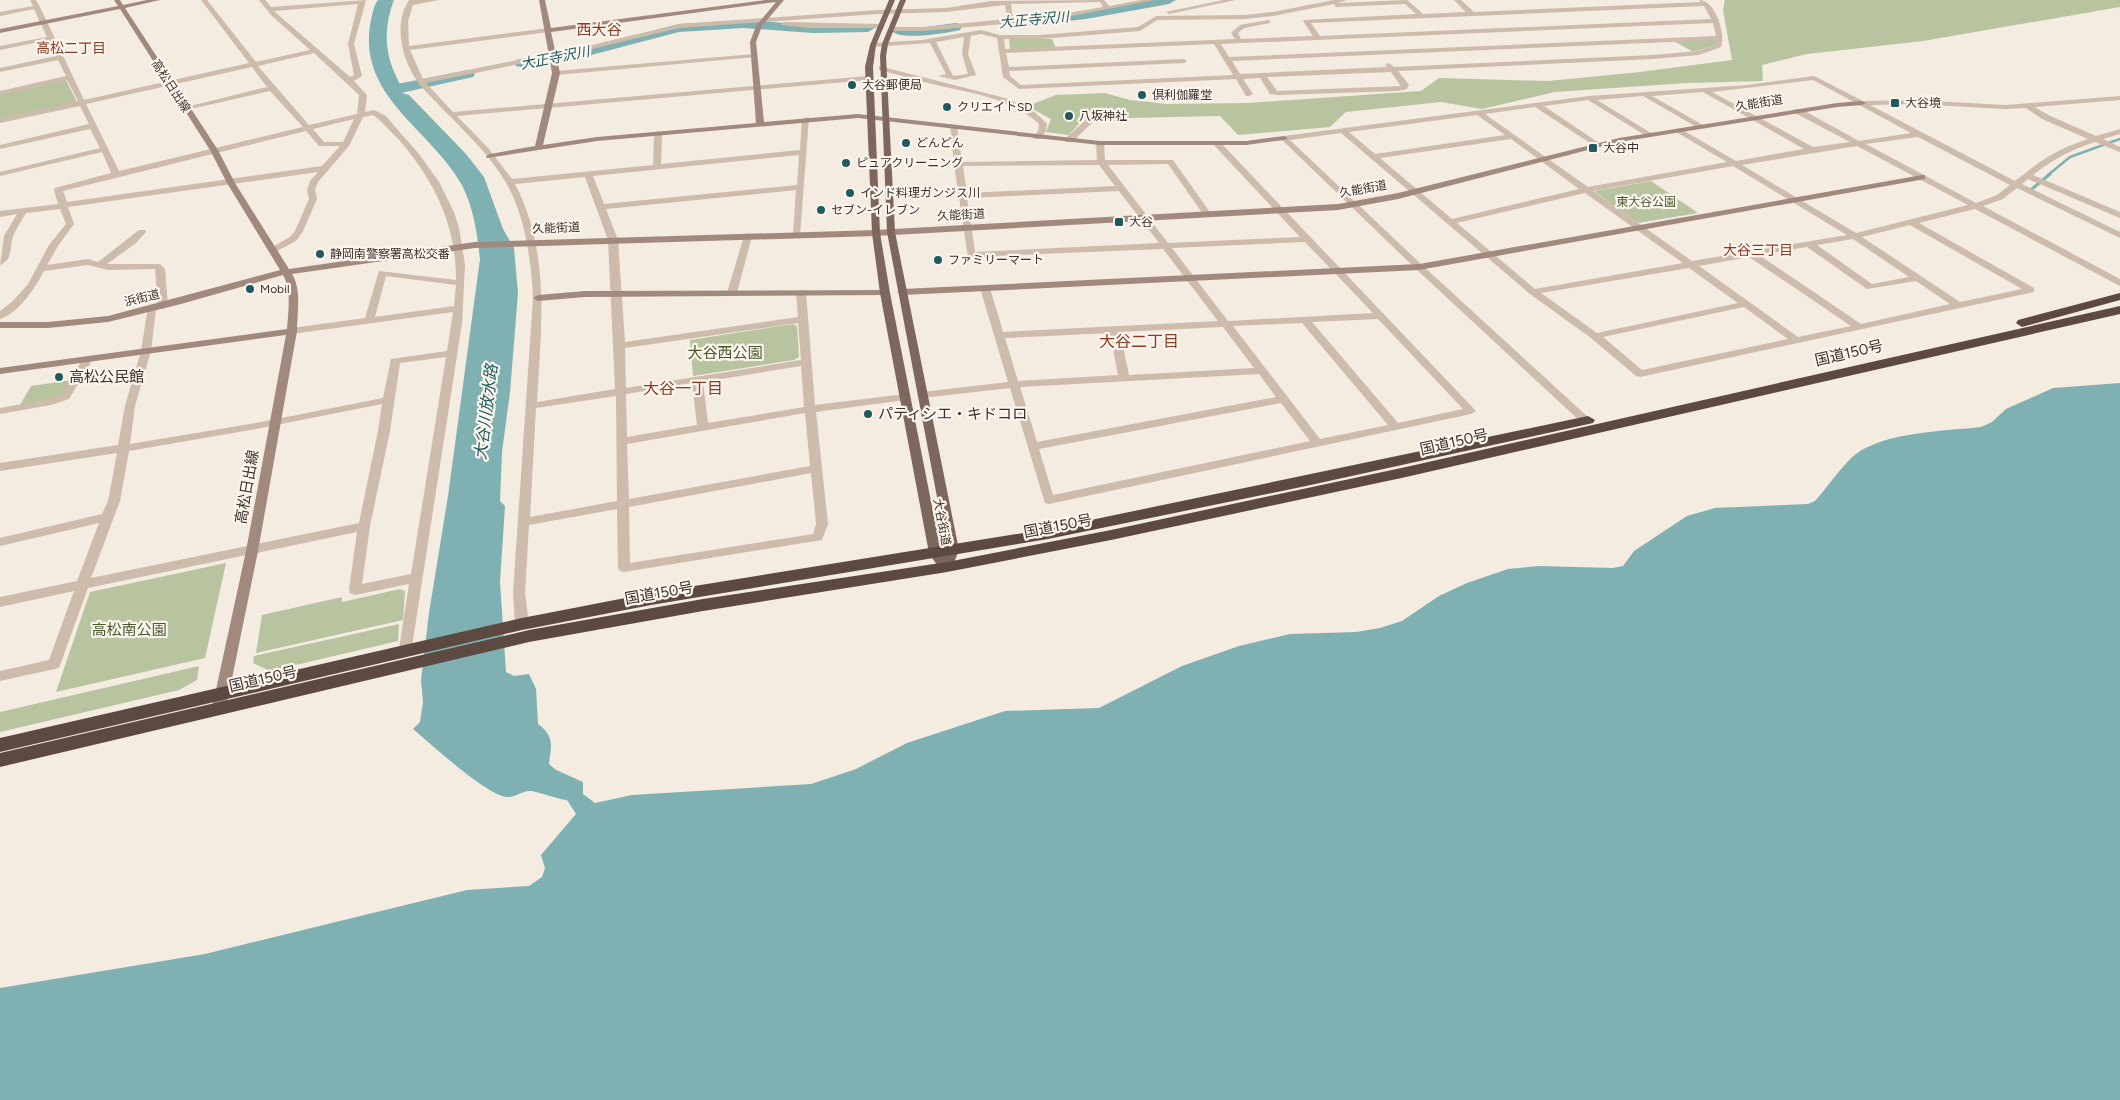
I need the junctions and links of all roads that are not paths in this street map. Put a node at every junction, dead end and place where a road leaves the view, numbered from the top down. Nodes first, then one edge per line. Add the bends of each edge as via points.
1 (116, 0) edge
2 (157, 0) edge
3 (204, 0) edge
4 (262, 0) edge
5 (436, 0) edge
6 (542, 0) edge
7 (781, 0) edge
8 (892, 0) edge
9 (904, 0) edge
10 (1101, 0) edge
11 (1152, 0) edge
12 (1232, 0) edge
13 (1330, 0) edge
14 (1344, 0) edge
15 (1458, 0) edge
16 (1550, 0) edge
17 (1587, 0) edge
18 (363, 1) edge
19 (411, 2) edge
20 (1069, 2) junction
21 (1215, 2) edge
22 (1704, 2) edge
23 (35, 3) edge
24 (319, 3) edge
25 (1008, 3) junction
26 (121, 7) junction
27 (1107, 8) junction
28 (269, 9) junction
29 (1070, 9) dead end
30 (1598, 9) junction
31 (898, 11) junction
32 (1562, 11) junction
33 (887, 12) junction
34 (0, 14) edge
35 (1473, 15) junction
36 (1422, 16) junction
37 (1569, 16) dead end
38 (1010, 21) junction
39 (1714, 21) junction
40 (44, 22) junction
41 (1576, 22) dead end
42 (761, 23) junction
43 (881, 26) junction
44 (1582, 27) junction
45 (891, 29) junction
46 (549, 30) junction
47 (0, 31) edge
48 (1589, 32) dead end
49 (968, 34) junction
50 (1000, 37) junction
51 (51, 38) junction
52 (923, 38) dead end
53 (1318, 38) junction
54 (1595, 38) dead end
55 (1720, 38) junction
56 (932, 40) junction
57 (1240, 42) junction
58 (905, 43) junction
59 (1217, 43) junction
60 (1602, 43) junction
61 (885, 44) junction
62 (1372, 44) junction
63 (873, 45) junction
64 (1176, 45) junction
65 (1517, 47) junction
66 (0, 48) edge
67 (1087, 48) junction
68 (405, 49) junction
69 (315, 51) junction
70 (1002, 51) junction
71 (754, 56) junction
72 (61, 57) junction
73 (553, 57) junction
74 (1227, 59) junction
75 (1622, 59) junction
76 (1184, 61) junction
77 (255, 64) junction
78 (1094, 65) junction
79 (882, 68) junction
80 (1005, 69) junction
81 (1393, 69) junction
82 (0, 70) edge
83 (895, 71) junction
84 (556, 73) junction
85 (1262, 75) junction
86 (1237, 76) junction
87 (70, 77) junction
88 (868, 78) junction
89 (951, 78) junction
90 (1193, 79) junction
91 (349, 80) junction
92 (422, 83) junction
93 (1101, 83) junction
94 (169, 84) junction
95 (272, 88) junction
96 (756, 88) junction
97 (1704, 90) junction
98 (0, 92) edge
99 (1249, 94) dead end
100 (1644, 94) junction
101 (1589, 98) junction
102 (2120, 98) edge
103 (83, 103) junction
104 (1862, 103) junction
105 (1537, 105) junction
106 (548, 106) junction
107 (2028, 106) junction
108 (186, 108) junction
109 (1798, 111) junction
110 (1479, 113) junction
111 (361, 114) junction
112 (451, 114) junction
113 (870, 116) junction
114 (885, 118) junction
115 (1754, 118) junction
116 (806, 119) junction
117 (1120, 119) dead end
118 (0, 121) edge
119 (760, 124) junction
120 (92, 126) junction
121 (953, 126) junction
122 (308, 127) junction
123 (1700, 127) junction
124 (1342, 130) junction
125 (1679, 130) junction
126 (2120, 131) edge
127 (658, 133) junction
128 (1921, 134) junction
129 (1648, 135) junction
130 (1037, 137) junction
131 (1511, 137) junction
132 (1284, 138) junction
133 (1069, 140) junction
134 (2096, 140) junction
135 (1100, 143) junction
136 (1216, 143) junction
137 (1857, 143) junction
138 (346, 144) junction
139 (1596, 145) junction
140 (0, 147) edge
141 (539, 147) junction
142 (105, 149) junction
143 (214, 150) junction
144 (1812, 150) junction
145 (2120, 150) edge
146 (803, 152) junction
147 (490, 156) junction
148 (1374, 157) junction
149 (1541, 159) junction
150 (1101, 162) junction
151 (958, 164) junction
152 (1734, 164) junction
153 (657, 167) junction
154 (326, 168) junction
155 (0, 174) edge
156 (116, 174) junction
157 (588, 174) junction
158 (2027, 176) junction
159 (1922, 177) junction
160 (509, 182) junction
161 (231, 183) junction
162 (2016, 185) junction
163 (800, 187) junction
164 (1121, 188) junction
165 (1585, 190) junction
166 (1414, 192) junction
167 (963, 196) junction
168 (1795, 200) junction
169 (1354, 205) junction
170 (64, 206) junction
171 (1976, 206) junction
172 (602, 208) junction
173 (23, 211) junction
174 (1279, 211) junction
175 (0, 214) edge
176 (1208, 215) junction
177 (2120, 216) edge
178 (1143, 219) junction
179 (1451, 222) junction
180 (1911, 222) junction
181 (966, 228) junction
182 (1639, 229) junction
183 (142, 232) dead end
184 (891, 232) junction
185 (876, 233) junction
186 (797, 234) junction
187 (2120, 235) edge
188 (748, 236) junction
189 (1855, 236) junction
190 (1307, 239) junction
191 (613, 240) junction
192 (530, 242) junction
193 (1809, 244) junction
194 (458, 246) junction
195 (1166, 246) junction
196 (272, 250) junction
197 (1751, 254) junction
198 (1491, 256) junction
199 (0, 262) edge
200 (100, 264) junction
201 (1690, 265) junction
202 (1419, 267) junction
203 (42, 269) junction
204 (285, 272) junction
205 (1340, 272) junction
206 (1918, 278) junction
207 (1192, 280) junction
208 (461, 283) junction
209 (2120, 283) edge
210 (985, 288) junction
211 (902, 292) junction
212 (1533, 292) junction
213 (732, 293) junction
214 (801, 293) junction
215 (884, 293) junction
216 (617, 294) junction
217 (2120, 296) edge
218 (538, 298) junction
219 (1745, 304) junction
220 (163, 306) junction
221 (1959, 306) junction
222 (458, 308) junction
223 (150, 309) junction
224 (2120, 310) edge
225 (0, 316) edge
226 (1381, 316) junction
227 (802, 319) junction
228 (1304, 320) junction
229 (369, 321) junction
230 (1226, 324) junction
231 (0, 325) edge
232 (1858, 326) junction
233 (1114, 329) junction
234 (292, 331) junction
235 (1000, 334) junction
236 (1595, 336) junction
237 (1796, 340) junction
238 (620, 346) junction
239 (146, 351) junction
240 (452, 352) junction
241 (88, 359) junction
242 (807, 362) junction
243 (0, 371) edge
244 (1263, 371) junction
245 (1124, 378) junction
246 (697, 379) junction
247 (1014, 384) junction
248 (621, 391) junction
249 (922, 395) junction
250 (905, 397) junction
251 (387, 400) junction
252 (1284, 400) junction
253 (531, 406) junction
254 (810, 409) junction
255 (0, 410) edge
256 (1585, 420) junction
257 (275, 422) junction
258 (1396, 426) junction
259 (703, 427) junction
260 (622, 441) junction
261 (1317, 443) junction
262 (1034, 446) junction
263 (122, 448) junction
264 (0, 467) edge
265 (817, 468) junction
266 (622, 504) junction
267 (107, 517) junction
268 (523, 522) junction
269 (364, 526) junction
270 (0, 542) edge
271 (252, 550) junction
272 (953, 550) junction
273 (935, 554) junction
274 (947, 567) junction
275 (415, 578) junction
276 (82, 586) junction
277 (0, 602) edge
278 (522, 624) junction
279 (503, 635) junction
280 (412, 653) junction
281 (0, 676) edge
282 (221, 700) junction
283 (0, 745) edge
284 (0, 760) edge

1 - 26 street, 高松日出線
2 - 26 street
3 - 77 street
4 - 28 street
5 - 19 street
6 - 46 street
7 - 42 street
7 - 46 street
8 - 33 main road, 大谷街道
9 - 31 main road, 大谷街道
10 - 20 street
10 - 27 street
11 - 27 street
12 - 21 street
13 - 21 street via 1266,12 1159,13
14 - 50 street via 1273,14 1156,18 1140,29
15 - 35 street
16 - 32 street
17 - 30 street
18 - 24 street
18 - 91 street via 352,30 351,44 358,76
19 - 68 street via 404,22
20 - 25 street
20 - 29 street
22 - 30 street
22 - 39 street
23 - 34 street
23 - 40 street
24 - 28 street
25 - 31 street
25 - 38 street
26 - 40 street
26 - 94 street, 高松日出線
27 - 38 street via 1077,15
28 - 69 street
30 - 32 street
31 - 33 street
31 - 45 main road, 大谷街道
32 - 35 street
32 - 37 street
33 - 42 street
33 - 43 main road, 大谷街道
35 - 36 street
36 - 53 street via 1306,21
36 - 57 street via 1407,2 1342,4 1242,26 1234,33
38 - 45 street
39 - 44 street
39 - 55 street
40 - 47 street
40 - 51 street
41 - 44 street
42 - 43 street via 813,27
42 - 71 street via 753,42
42 - 73 street via 679,26
43 - 63 main road, 大谷街道
44 - 48 street
44 - 65 street
45 - 61 main road, 大谷街道
46 - 68 street
46 - 73 street
49 - 50 street via 989,33
49 - 56 street
49 - 89 street via 965,54 972,75
50 - 70 street
51 - 66 street
51 - 72 street
52 - 58 street
53 - 57 street
53 - 62 street
54 - 60 street
55 - 60 street
55 - 75 street via 1719,46 1699,53
56 - 58 street
56 - 89 street
57 - 59 street
58 - 61 street
59 - 64 street
59 - 74 street
60 - 65 street
60 - 75 street
61 - 63 street
61 - 79 main road, 大谷街道
62 - 65 street
62 - 65 street
62 - 74 street
62 - 81 street
63 - 88 main road, 大谷街道
64 - 67 street
64 - 76 street
65 - 75 street
65 - 81 street
67 - 70 street
67 - 78 street
68 - 92 street
69 - 77 street
69 - 91 street
70 - 80 street
71 - 84 street
71 - 96 street
72 - 82 street
72 - 87 street
73 - 84 street
73 - 92 street
74 - 86 street
76 - 78 street
76 - 90 street
77 - 94 street
77 - 95 street
78 - 80 street
78 - 93 street
79 - 83 street
79 - 114 main road, 大谷街道
80 - 93 street via 1007,77 1019,86
81 - 85 street
81 - 85 street via 1404,87 1278,94 1272,92
83 - 89 street
83 - 130 street via 972,89 1030,112 1043,124
84 - 106 street
85 - 86 street
86 - 90 street
86 - 99 street
87 - 98 street
87 - 103 street
88 - 96 street
88 - 113 main road, 大谷街道
90 - 93 street
91 - 111 street via 363,96
92 - 112 street
94 - 103 street
94 - 108 street, 高松日出線
95 - 108 street
95 - 122 street
96 - 106 street
96 - 119 street
97 - 100 street
97 - 104 street via 1814,78
97 - 115 street
100 - 101 street
100 - 123 street
101 - 105 street
101 - 129 street
102 - 107 street
103 - 118 street
103 - 120 street
104 - 107 street
104 - 109 street, 久能街道
104 - 128 street
105 - 110 street
105 - 139 street
106 - 112 street
106 - 141 street
107 - 134 street
108 - 143 street, 高松日出線
109 - 115 street, 久能街道
109 - 137 street
110 - 124 street
110 - 131 street
111 - 122 street
111 - 138 street
111 - 194 street via 378,114 428,169 448,208
112 - 147 street
113 - 114 street
113 - 116 street
113 - 185 main road, 大谷街道
114 - 121 street
114 - 184 main road, 大谷街道
115 - 123 street, 久能街道
115 - 144 street
116 - 119 street
116 - 146 street
117 - 133 street via 1093,118
119 - 127 street
120 - 140 street
120 - 142 street
121 - 130 street
121 - 151 street
122 - 138 street via 322,144
122 - 143 street
123 - 125 street, 久能街道
124 - 132 street
124 - 148 street
125 - 129 street, 久能街道
125 - 152 street
126 - 134 street
127 - 141 street
127 - 153 street
128 - 137 street
128 - 162 street
129 - 139 street, 久能街道
130 - 133 street
131 - 148 street
131 - 149 street
132 - 136 street via 1246,144
132 - 169 street
133 - 135 street
134 - 145 street
134 - 158 street via 2066,149
135 - 136 street
135 - 150 street
136 - 174 street
137 - 144 street
137 - 159 street
138 - 154 street
139 - 149 street, 久能街道
141 - 147 street
142 - 155 street
142 - 156 street
143 - 156 street
143 - 161 street, 高松日出線
144 - 152 street
146 - 153 street
146 - 163 street
147 - 160 street
148 - 166 street
149 - 165 street
149 - 166 street, 久能街道
150 - 151 street
150 - 164 street
150 - 176 street via 1170,162
151 - 167 street
152 - 165 street
152 - 168 street
153 - 157 street
154 - 161 street
154 - 196 street via 314,181 313,199 299,231 293,239
156 - 170 street via 58,190
157 - 160 street
157 - 172 street
158 - 162 street
158 - 177 street
159 - 168 street
159 - 171 street
160 - 192 street via 523,213
161 - 170 street
161 - 196 street, 高松日出線
162 - 171 street via 2000,197
162 - 187 street
163 - 172 street
163 - 186 street
164 - 167 street
164 - 178 street
165 - 179 street
165 - 182 street
166 - 169 street, 久能街道
166 - 179 street
167 - 181 street
168 - 182 street
168 - 189 street
169 - 174 street, 久能街道
169 - 202 street
170 - 173 street
170 - 203 street via 70,224
171 - 180 street
171 - 209 street
172 - 191 street
173 - 175 street
173 - 199 street via 8,236 6,254
174 - 176 street, 久能街道
174 - 190 street
176 - 178 street, 久能街道
178 - 181 street, 久能街道
178 - 195 street
179 - 198 street
180 - 189 street
180 - 221 street via 2032,290
181 - 184 street, 久能街道
181 - 195 street via 971,255
182 - 198 street
182 - 201 street
183 - 200 street
184 - 185 street, 久能街道
184 - 211 main road, 大谷街道
185 - 186 street, 久能街道
185 - 215 main road, 大谷街道
186 - 188 street, 久能街道
188 - 191 street, 久能街道
188 - 213 street
189 - 193 street
189 - 206 street
190 - 195 street
190 - 205 street
191 - 192 street, 久能街道
191 - 216 street
192 - 194 street, 久能街道
192 - 218 street via 537,272
193 - 197 street
193 - 206 street via 1870,287
194 - 204 street, 久能街道
194 - 208 street
195 - 207 street
196 - 204 street
197 - 201 street
197 - 232 street
198 - 202 street
198 - 212 street
200 - 203 street via 88,262
200 - 220 street via 108,267 157,266 160,269
201 - 212 street
201 - 219 street
202 - 205 street
202 - 256 street
203 - 225 street via 32,285
204 - 220 street, 浜街道
204 - 234 street, 高松日出線 via 291,280 293,296
205 - 207 street
205 - 226 street
206 - 221 street
207 - 210 street
207 - 230 street
208 - 222 street
208 - 229 street via 382,273
210 - 211 street
210 - 235 street
211 - 249 main road, 大谷街道
212 - 236 street
213 - 214 street
213 - 216 street
214 - 215 street
214 - 227 street
215 - 250 main road, 大谷街道
216 - 218 street
216 - 238 street
217 - 256 highway, 国道150号 via 1994,330
218 - 253 street
219 - 236 street
219 - 237 street
220 - 223 street, 浜街道
221 - 232 street
222 - 229 street
222 - 240 street
223 - 231 street, 浜街道 via 90,322
223 - 239 street
224 - 274 highway, 国道150号 via 1396,474
226 - 228 street
226 - 258 street via 1471,411
227 - 238 street
227 - 242 street
228 - 230 street
228 - 258 street
229 - 234 street
230 - 233 street
230 - 244 street
232 - 237 street
233 - 235 street
233 - 245 street
234 - 239 street
234 - 257 street, 高松日出線
235 - 247 street
236 - 237 street via 1640,374
238 - 248 street
239 - 241 street
239 - 263 street
240 - 251 street via 395,361
240 - 275 street
241 - 243 street
241 - 255 street via 65,397
242 - 246 street
242 - 254 street
244 - 245 street
244 - 252 street
245 - 247 street
246 - 248 street
246 - 259 street
247 - 249 street
247 - 262 street
248 - 253 street
248 - 260 street
249 - 272 main road, 大谷街道
250 - 254 street
250 - 273 main road, 大谷街道
251 - 257 street
251 - 269 street via 384,431
252 - 261 street
252 - 262 street
253 - 268 street
254 - 259 street
254 - 265 street
256 - 272 highway, 国道150号 via 1306,482
257 - 263 street
257 - 271 street, 高松日出線
258 - 261 street
259 - 260 street
260 - 266 street
261 - 262 street via 1049,500
263 - 264 street
263 - 267 street via 114,501
265 - 266 street
265 - 266 street via 822,524 818,537 624,568
266 - 268 street
267 - 270 street
267 - 276 street
268 - 278 street via 519,592
269 - 271 street
269 - 275 street via 355,590
271 - 276 street
271 - 282 street, 高松日出線
272 - 273 highway, 国道150号
272 - 274 main road, 大谷街道
273 - 274 main road, 大谷街道
273 - 278 highway, 国道150号 via 651,599
274 - 279 highway, 国道150号
275 - 280 street
276 - 277 street
276 - 281 street via 54,664
278 - 279 highway, 国道150号
279 - 280 highway, 国道150号
280 - 282 highway, 国道150号
282 - 283 highway, 国道150号
282 - 284 highway, 国道150号

